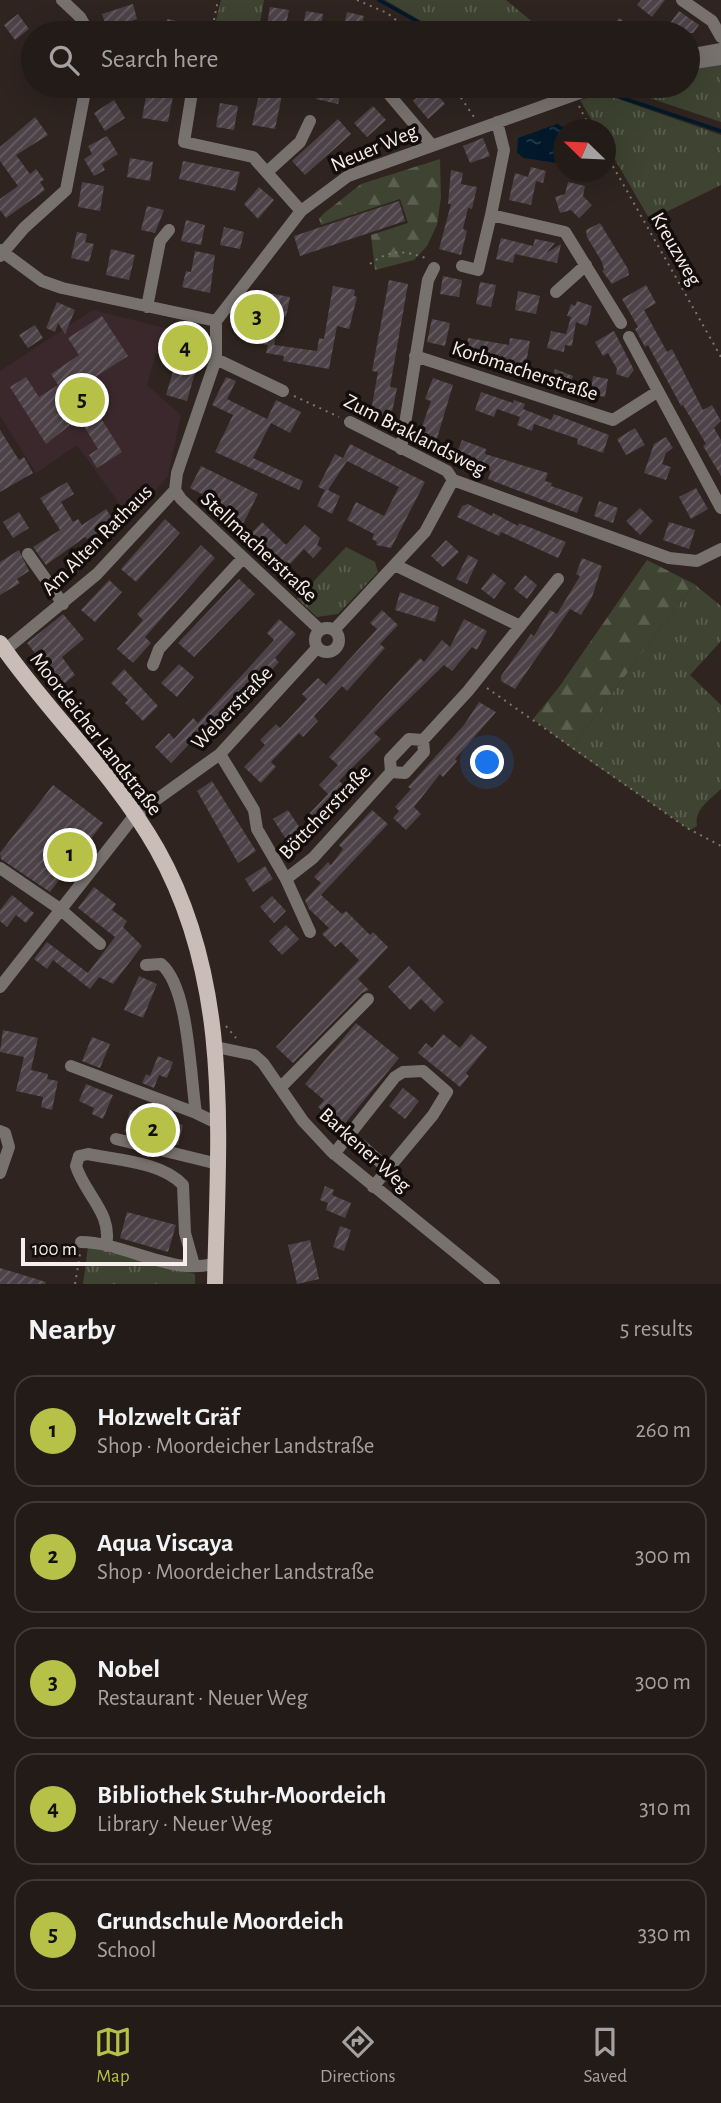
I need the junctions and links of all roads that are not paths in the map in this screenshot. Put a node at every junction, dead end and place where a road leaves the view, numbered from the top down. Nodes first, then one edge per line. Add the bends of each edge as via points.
1 (62, 0) edge
2 (682, 0) edge
3 (82, 21) edge
4 (721, 37) edge
5 (721, 49) edge
6 (700, 53) edge
7 (721, 59) edge
8 (700, 62) edge
9 (84, 98) edge
10 (191, 98) edge
11 (392, 98) edge
12 (561, 98) edge
13 (310, 121) dead end
14 (497, 122) junction
15 (431, 144) junction
16 (267, 172) junction
17 (301, 211) junction
18 (491, 215) junction
19 (169, 230) dead end
20 (1, 253) edge
21 (435, 265) road end
22 (586, 265) junction
23 (461, 267) dead end
24 (556, 292) dead end
25 (147, 307) junction
26 (216, 321) junction
27 (621, 323) dead end
28 (629, 337) dead end
29 (415, 356) junction
30 (216, 359) junction
31 (283, 391) road end
32 (657, 392) junction
33 (351, 422) road end
34 (401, 449) junction
35 (453, 480) junction
36 (175, 490) junction
37 (721, 508) edge
38 (721, 549) edge
39 (28, 554) dead end
40 (243, 558) junction
41 (395, 565) junction
42 (558, 579) dead end
43 (63, 604) junction
44 (518, 625) junction
45 (320, 631) junction
46 (334, 631) junction
47 (3, 646) edge
48 (317, 648) junction
49 (153, 665) dead end
50 (423, 740) junction
51 (220, 754) junction
52 (391, 772) junction
53 (135, 814) junction
54 (0, 868) edge
55 (286, 879) junction
56 (60, 909) junction
57 (310, 932) dead end
58 (100, 944) dead end
59 (146, 965) dead end
60 (0, 987) edge
61 (368, 999) dead end
62 (216, 1047) junction
63 (71, 1066) dead end
64 (280, 1088) junction
65 (195, 1113) junction
66 (219, 1124) junction
67 (0, 1130) edge
68 (116, 1139) dead end
69 (361, 1145) dead end
70 (334, 1154) junction
71 (218, 1164) junction
72 (388, 1169) junction
73 (0, 1173) edge
74 (373, 1187) junction
75 (81, 1242) road end
76 (106, 1246) junction
77 (216, 1263) junction
78 (194, 1265) junction
79 (215, 1284) edge
80 (494, 1284) edge

1 - 3 street
2 - 4 street via 712,21
5 - 6 street
7 - 8 street
9 - 20 street via 66,190
10 - 16 street via 184,142 253,157
11 - 15 street
12 - 14 street, Neuer Weg
13 - 16 street via 300,142
14 - 15 street, Neuer Weg
14 - 18 street via 504,150
15 - 17 street, Neuer Weg via 348,176
16 - 17 street
17 - 26 street, Neuer Weg
18 - 22 street via 565,232
18 - 23 street via 478,270
19 - 25 street via 160,240
20 - 25 street via 42,281
21 - 29 street via 428,279
22 - 24 street
22 - 27 street
25 - 26 street
26 - 30 street
28 - 32 street
29 - 32 street, Korbmacherstraße via 613,420
29 - 34 street
30 - 31 street
30 - 36 street, Am Alten Rathaus
32 - 37 street
33 - 34 street, Zum Braklandsweg
34 - 35 street, Zum Braklandsweg via 447,471
35 - 38 street, Zum Braklandsweg via 669,558 697,561
35 - 41 street via 432,523
36 - 40 street, Stellmacherstraße
36 - 43 street, Am Alten Rathaus
39 - 43 street
40 - 45 street, Stellmacherstraße
40 - 49 street via 159,649
41 - 44 street
41 - 46 street
42 - 44 street, Böttcherstraße
43 - 47 street, Am Alten Rathaus
44 - 50 street, Böttcherstraße
45 - 46 street
45 - 48 street
46 - 48 street via 339,639 336,649 326,653
47 - 53 main road, Moordeicher Landstraße
48 - 51 street, Weberstraße
50 - 52 street, Böttcherstraße via 424,752 405,773
50 - 52 street, Böttcherstraße via 409,739 390,759
51 - 53 street, Weberstraße
51 - 55 street, Böttcherstraße via 254,810 257,829
52 - 55 street, Böttcherstraße via 313,858
53 - 56 street, Weberstraße
53 - 62 main road, Moordeicher Landstraße via 182,904 207,990
54 - 56 street
55 - 57 street, Böttcherstraße
56 - 58 street
56 - 60 street, Weberstraße
59 - 65 street via 161,964 172,973 183,1018
61 - 64 street
62 - 64 street, Barkener Weg via 254,1055
62 - 66 main road, Moordeicher Landstraße
63 - 65 street
64 - 70 street, Barkener Weg
65 - 66 street
66 - 71 main road, Moordeicher Landstraße
67 - 73 street via 9,1147
68 - 71 street
69 - 72 street
70 - 72 street via 395,1077 423,1071 447,1092
70 - 74 street, Barkener Weg
71 - 77 main road, Moordeicher Landstraße
72 - 74 street
74 - 80 street, Barkener Weg
75 - 76 street
76 - 78 street
76 - 78 street via 107,1221 84,1186 76,1166 79,1156 161,1170 177,1178 183,1185 185,1233
77 - 78 street
77 - 79 main road, Moordeicher Landstraße

